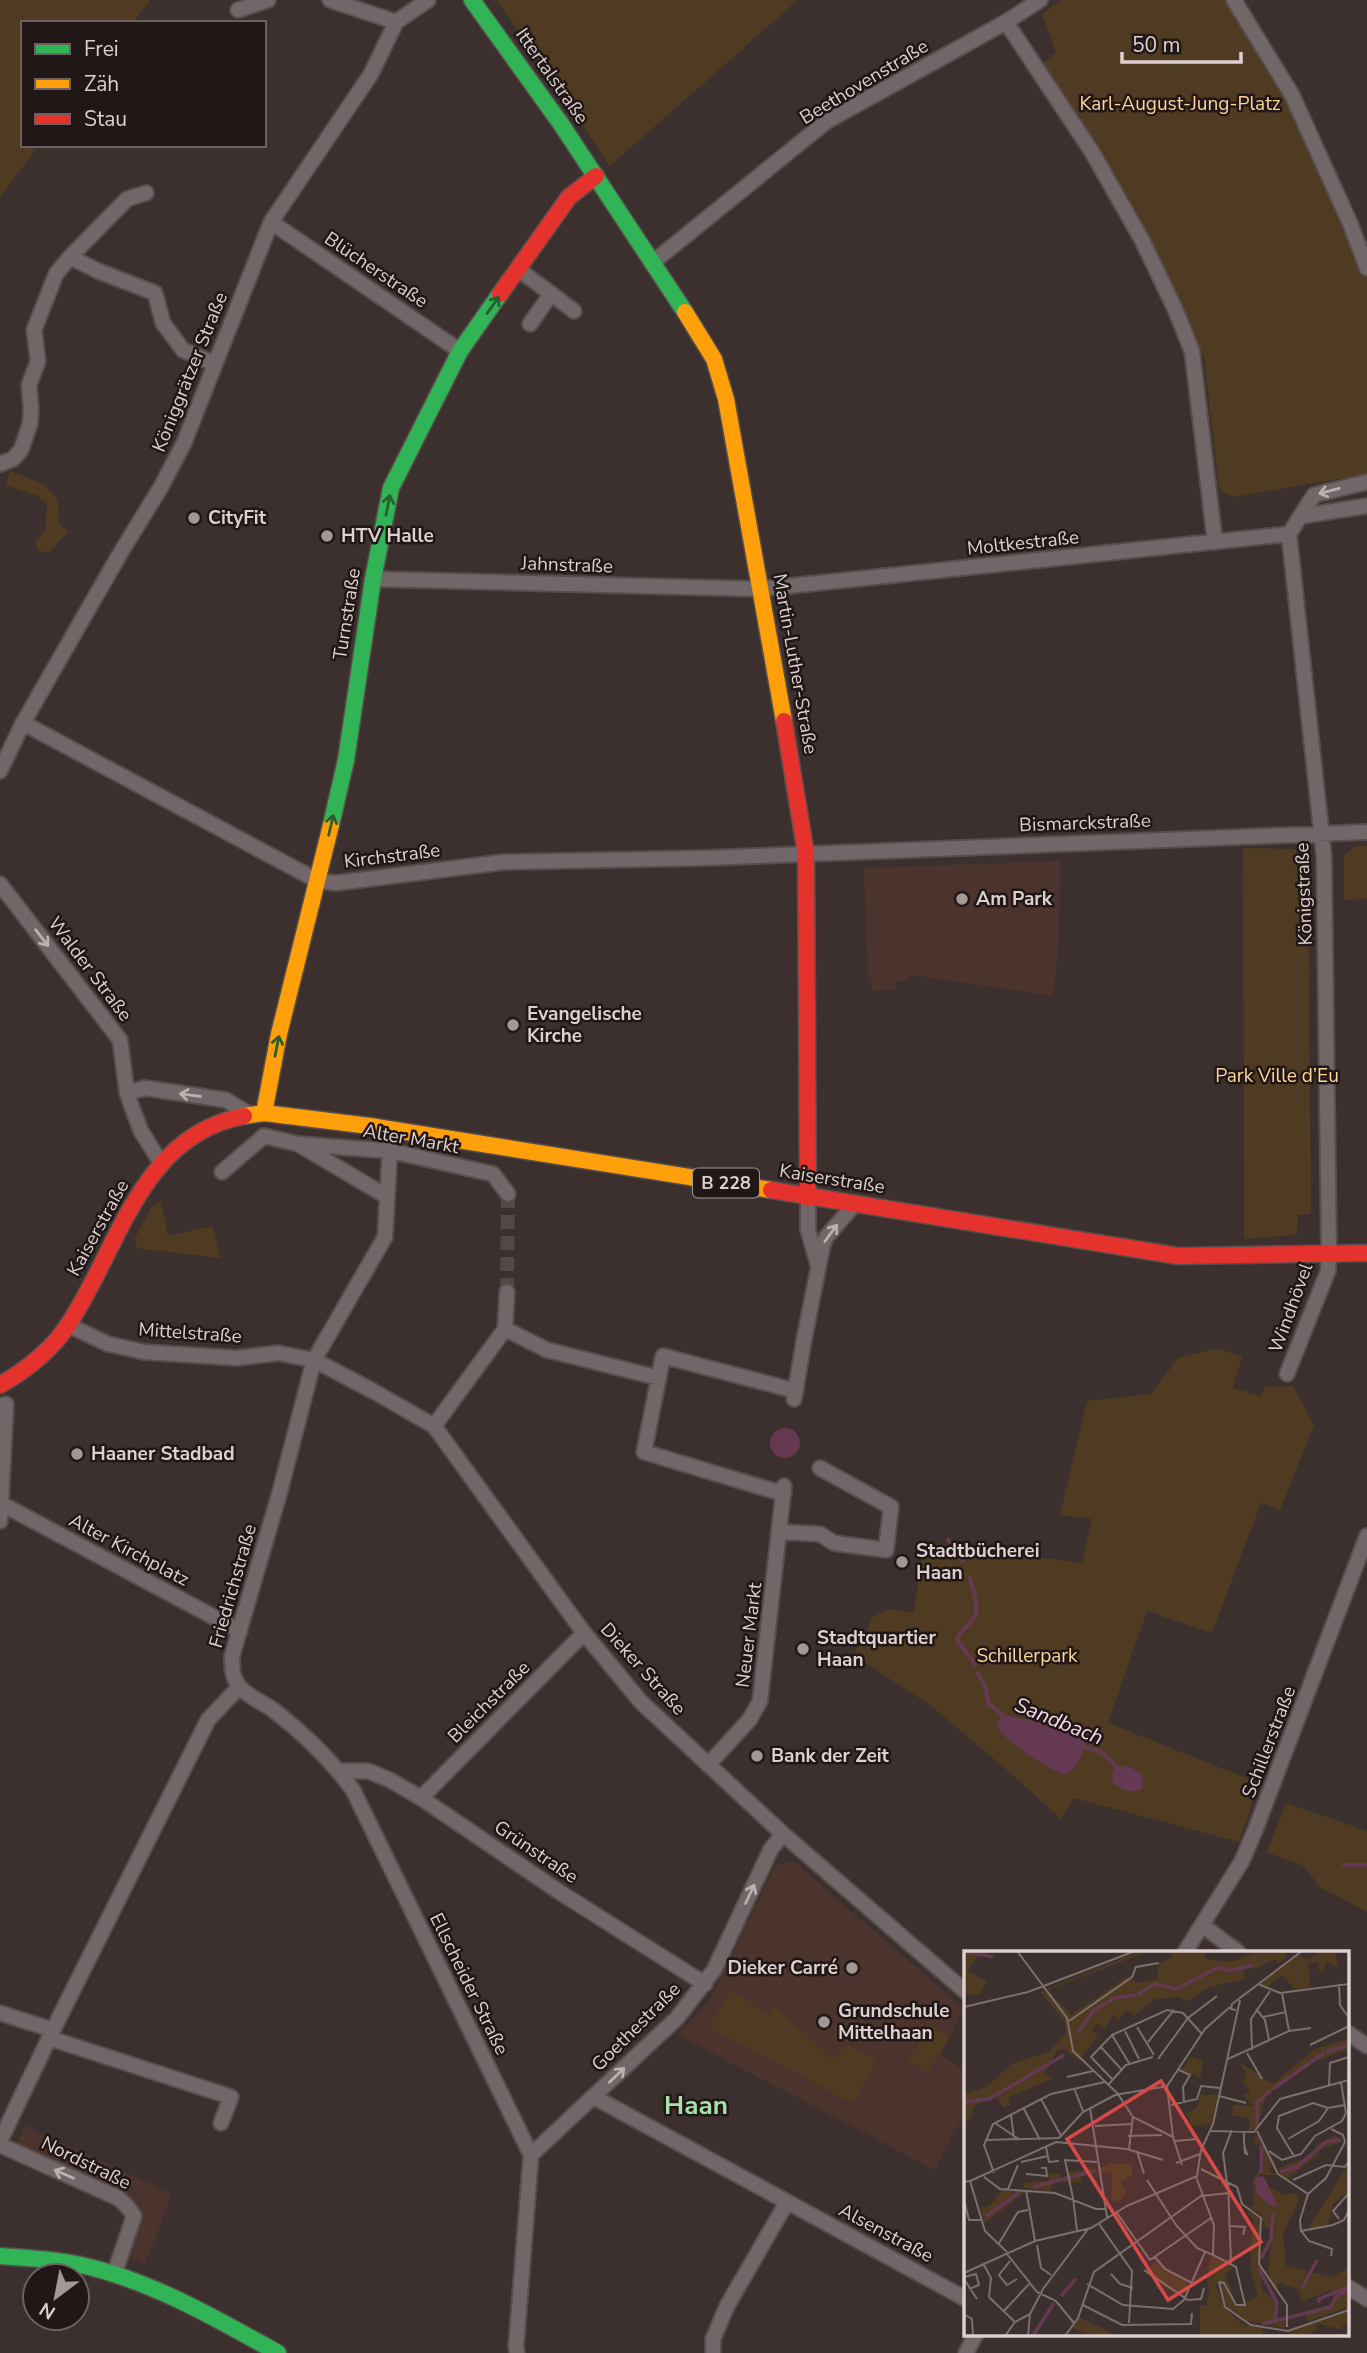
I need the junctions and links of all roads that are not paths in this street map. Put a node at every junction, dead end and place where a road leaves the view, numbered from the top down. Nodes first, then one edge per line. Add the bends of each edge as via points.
1 (268, 0) edge
2 (330, 0) edge
3 (428, 0) edge
4 (472, 0) edge
5 (1040, 0) edge
6 (1234, 0) edge
7 (238, 10) dead end
8 (396, 22) junction
9 (1006, 22) junction
10 (596, 176) junction
11 (146, 193) dead end
12 (271, 222) junction
13 (70, 257) junction
14 (652, 263) junction
15 (1367, 268) edge
16 (518, 269) junction
17 (551, 294) junction
18 (574, 311) dead end
19 (530, 324) dead end
20 (460, 351) junction
21 (215, 364) junction
22 (0, 464) edge
23 (1367, 482) edge
24 (1367, 506) edge
25 (1302, 516) junction
26 (1289, 534) junction
27 (1215, 542) junction
28 (373, 579) junction
29 (760, 589) junction
30 (23, 723) junction
31 (0, 771) edge
32 (1367, 832) edge
33 (1321, 834) junction
34 (806, 854) junction
35 (318, 881) junction
36 (0, 884) edge
37 (127, 1093) junction
38 (256, 1114) junction
39 (391, 1130) junction
40 (298, 1144) junction
41 (391, 1151) junction
42 (161, 1163) junction
43 (222, 1172) dead end
44 (508, 1194) dead end
45 (386, 1196) junction
46 (808, 1198) junction
47 (855, 1205) junction
48 (1367, 1253) edge
49 (1329, 1254) junction
50 (818, 1266) junction
51 (507, 1292) tunnel mouth
52 (68, 1325) junction
53 (505, 1329) junction
54 (314, 1360) junction
55 (1287, 1374) dead end
56 (659, 1378) junction
57 (0, 1385) edge
58 (0, 1406) edge
59 (434, 1426) junction
60 (820, 1468) dead end
61 (1, 1504) edge
62 (0, 1521) edge
63 (780, 1532) junction
64 (1367, 1536) edge
65 (240, 1631) junction
66 (584, 1633) junction
67 (239, 1687) junction
68 (708, 1765) junction
69 (339, 1770) junction
70 (421, 1798) junction
71 (783, 1834) junction
72 (1202, 1925) junction
73 (1186, 1951) edge
74 (1237, 1951) edge
75 (705, 1984) junction
76 (964, 1991) edge
77 (0, 2013) edge
78 (51, 2034) junction
79 (1350, 2034) edge
80 (1367, 2046) edge
81 (594, 2097) junction
82 (221, 2123) dead end
83 (0, 2143) edge
84 (531, 2155) junction
85 (787, 2202) junction
86 (0, 2256) edge
87 (115, 2272) junction
88 (1350, 2288) edge
89 (964, 2298) edge
90 (1367, 2299) edge
91 (975, 2336) edge
92 (278, 2353) edge
93 (517, 2353) edge
94 (713, 2353) edge
95 (966, 2353) edge

1 - 7 street
2 - 8 street
3 - 8 street, Königgrätzer Straße
4 - 10 main road, Ittertalstraße
5 - 9 street, Beethovenstraße
6 - 15 street via 1292,95
8 - 12 street, Königgrätzer Straße via 371,74
9 - 14 street, Beethovenstraße via 827,121
9 - 27 street via 1092,152 1142,240 1188,340 1197,375
10 - 14 main road, Martin-Luther-Straße
10 - 16 main road, Turnstraße via 569,197
11 - 13 street via 127,199
12 - 20 street, Blücherstraße
12 - 21 street, Königgrätzer Straße
13 - 21 street via 155,293 163,323 183,350
13 - 22 street via 56,274 34,330 38,361 29,385 30,424 21,450
14 - 29 main road, Martin-Luther-Straße via 706,344 720,374
16 - 17 street
20 -> 16 main road, Turnstraße
17 - 18 street
17 - 19 street
28 -> 20 main road, Turnstraße via 391,488
21 - 30 street, Königgrätzer Straße via 161,487
23 -> 25 street via 1314,495
24 - 25 street
25 - 26 street
26 - 27 street, Moltkestraße
26 - 33 street, Königstraße
27 - 29 street, Moltkestraße
28 - 29 street, Jahnstraße
35 -> 28 main road, Turnstraße via 346,760
29 - 34 main road, Martin-Luther-Straße
30 - 31 street, Königgrätzer Straße
30 - 35 street, Kirchstraße
32 - 33 street, Bismarckstraße
33 - 34 street, Bismarckstraße
33 - 49 street, Königstraße
34 - 35 street, Kirchstraße via 504,862 337,883
34 - 46 main road, Martin-Luther-Straße
38 -> 35 main road, Turnstraße
36 -> 37 street, Walder Straße via 120,1040
38 -> 37 street, Kaiserstraße via 226,1100 145,1088
37 - 42 street, Walder Straße via 141,1131
38 - 39 main road, Kaiserstraße / B 228
38 - 42 main road, Kaiserstraße / B 228 via 223,1120 197,1132
39 - 41 street, Friedrichstraße
39 - 46 main road, Kaiserstraße / B 228
40 - 41 street, Alter Markt
40 - 43 street, Alter Markt via 264,1136
40 - 45 street, Alter Markt
41 - 44 street, Alter Markt via 493,1174
41 - 45 street, Friedrichstraße
42 - 52 main road, Kaiserstraße / B 228 via 128,1212
45 - 54 street, Friedrichstraße via 385,1237
46 - 47 main road, Kaiserstraße / B 228
46 - 50 street, Neuer Markt via 808,1230
47 - 49 main road, Kaiserstraße / B 228 via 1178,1256
50 -> 47 street, Neuer Markt via 827,1236
48 - 49 main road, Kaiserstraße / B 228
49 - 55 street, Windhövel via 1328,1271
50 - 56 street, Neuer Markt via 795,1395 663,1356
51 - 53 street
52 - 54 street, Mittelstraße via 108,1344 144,1352 237,1358 278,1353
52 - 57 main road, Kaiserstraße / B 228 via 45,1353
53 - 56 street via 547,1350
53 - 59 street
54 - 59 street, Dieker Straße
54 - 65 street, Friedrichstraße
56 - 63 street, Neuer Markt via 644,1452 784,1490
58 - 61 street via 6,1404
59 - 66 street, Dieker Straße
60 - 63 street via 891,1507 886,1550 834,1543 820,1534
61 - 62 street
61 - 65 street, Alter Kirchplatz
63 - 68 street, Neuer Markt via 761,1701
64 - 72 street, Schillerstraße via 1256,1828 1242,1861
65 - 67 street, Friedrichstraße via 232,1656 232,1672
66 - 68 street, Dieker Straße via 641,1702
66 - 70 street, Bleichstraße
67 - 69 street, Ellscheider Straße via 303,1735
67 - 78 street via 208,1720
68 - 71 street, Dieker Straße
69 - 70 street, Grünstraße via 368,1771
69 - 84 street, Ellscheider Straße via 354,1790
70 - 75 street, Grünstraße
75 -> 71 street, Goethestraße via 771,1849
71 - 76 street, Dieker Straße
72 - 73 street, Schillerstraße
72 - 74 street
81 -> 75 street, Goethestraße via 677,2018
77 - 78 street
78 - 82 street via 231,2097
78 - 83 street
79 - 80 street
81 - 84 street, Goethestraße
81 - 85 street, Alsenstraße
87 -> 83 street, Nordstraße via 134,2216 127,2206
84 - 93 street
85 - 89 street, Alsenstraße
85 - 94 street via 727,2306 713,2339
86 - 87 main road via 56,2260
87 - 92 main road via 166,2292
88 - 90 street
91 - 95 street

